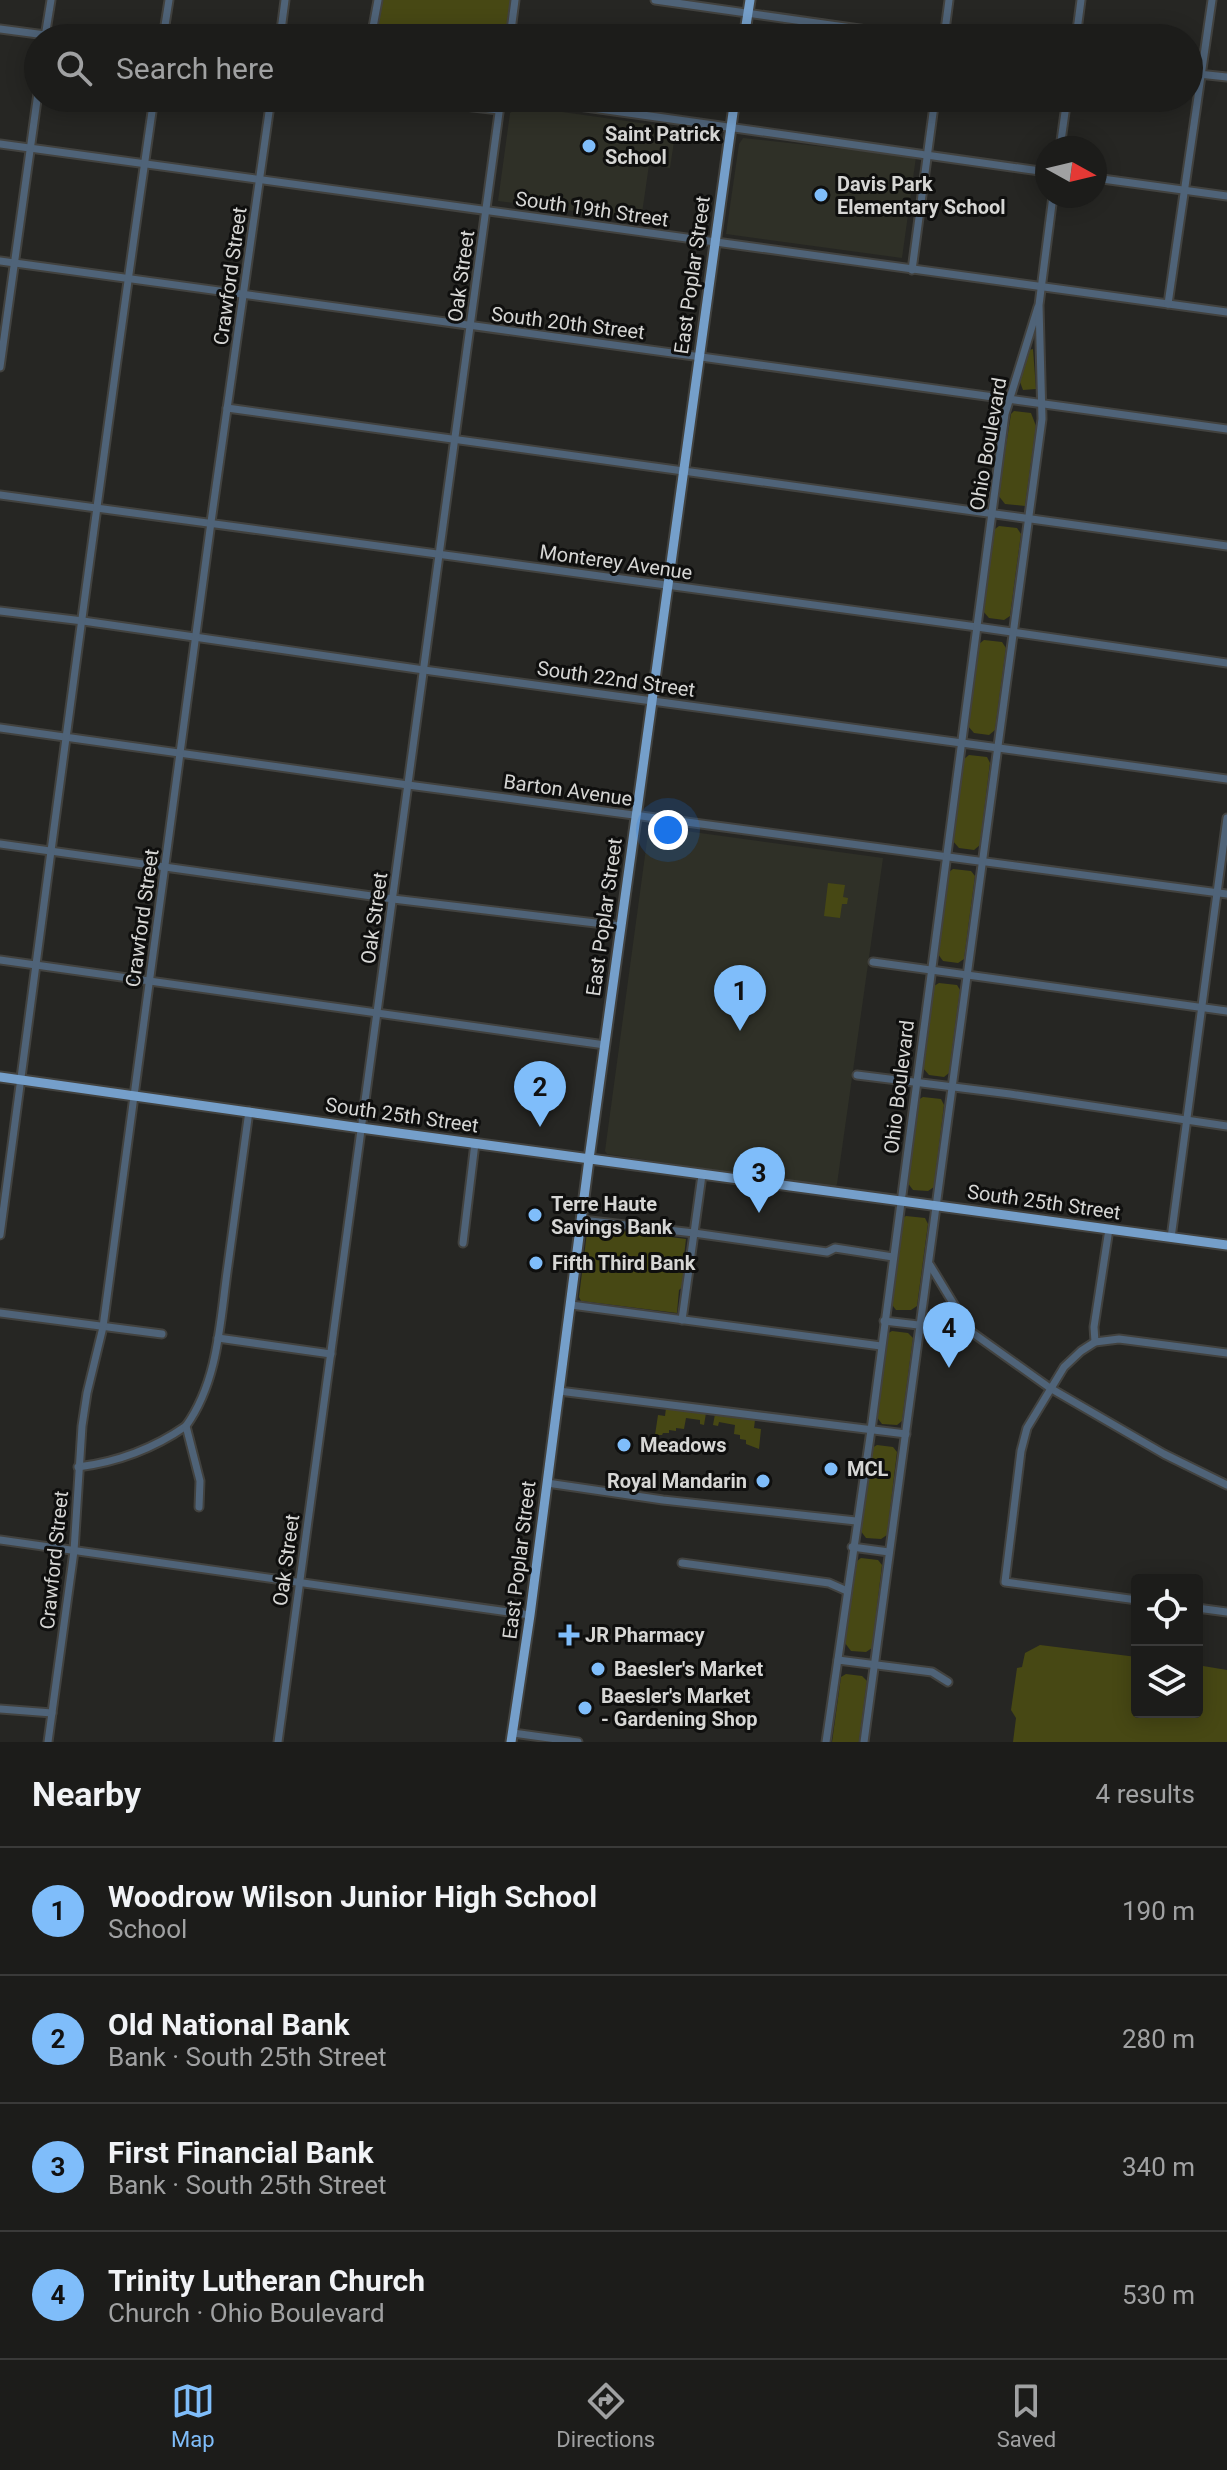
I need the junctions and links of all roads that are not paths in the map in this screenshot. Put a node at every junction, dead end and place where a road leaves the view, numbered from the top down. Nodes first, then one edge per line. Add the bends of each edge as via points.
1 (51, 0) edge
2 (169, 0) edge
3 (285, 0) edge
4 (378, 0) edge
5 (515, 0) edge
6 (655, 0) edge
7 (750, 0) edge
8 (949, 0) edge
9 (1081, 0) edge
10 (1212, 0) edge
11 (748, 13) junction
12 (48, 24) edge
13 (165, 24) edge
14 (282, 24) edge
15 (374, 24) edge
16 (512, 24) edge
17 (746, 24) edge
18 (825, 24) edge
19 (946, 24) edge
20 (1078, 24) edge
21 (0, 29) edge
22 (24, 33) edge
23 (1203, 61) edge
24 (1203, 74) edge
25 (1227, 77) edge
26 (35, 112) edge
27 (152, 112) edge
28 (269, 112) edge
29 (499, 112) edge
30 (623, 112) edge
31 (733, 112) edge
32 (933, 112) edge
33 (1065, 112) edge
34 (1195, 112) edge
35 (731, 127) junction
36 (1062, 136) edge
37 (0, 144) edge
38 (30, 148) junction
39 (927, 154) junction
40 (145, 164) junction
41 (1035, 170) edge
42 (261, 179) junction
43 (1107, 180) edge
44 (1184, 190) junction
45 (1227, 196) edge
46 (1051, 208) edge
47 (486, 210) junction
48 (714, 241) junction
49 (0, 261) edge
50 (15, 263) junction
51 (912, 270) junction
52 (130, 279) junction
53 (1041, 286) junction
54 (244, 296) junction
55 (1168, 304) junction
56 (1039, 305) junction
57 (1227, 312) edge
58 (470, 327) junction
59 (699, 356) junction
60 (0, 367) edge
61 (1009, 398) junction
62 (1043, 402) junction
63 (227, 408) junction
64 (1227, 429) edge
65 (455, 440) junction
66 (684, 471) junction
67 (0, 495) edge
68 (97, 507) junction
69 (992, 512) junction
70 (1029, 518) junction
71 (211, 522) junction
72 (1227, 546) edge
73 (439, 553) junction
74 (667, 585) junction
75 (0, 611) edge
76 (83, 621) junction
77 (977, 627) junction
78 (1014, 632) junction
79 (196, 638) junction
80 (1227, 663) edge
81 (424, 670) junction
82 (651, 701) junction
83 (0, 728) edge
84 (66, 736) junction
85 (962, 742) junction
86 (998, 747) junction
87 (180, 752) junction
88 (1227, 779) edge
89 (408, 785) junction
90 (636, 815) junction
91 (1227, 818) edge
92 (0, 844) edge
93 (52, 852) junction
94 (946, 855) junction
95 (983, 861) junction
96 (165, 868) junction
97 (1223, 893) edge
98 (393, 899) junction
99 (621, 926) junction
100 (0, 960) edge
101 (873, 962) dead end
102 (38, 965) junction
103 (931, 969) junction
104 (968, 974) junction
105 (150, 981) junction
106 (1203, 1008) junction
107 (1227, 1011) edge
108 (376, 1014) junction
109 (605, 1045) junction
110 (857, 1075) dead end
111 (0, 1077) edge
112 (21, 1079) junction
113 (916, 1083) junction
114 (953, 1088) junction
115 (134, 1095) junction
116 (249, 1111) junction
117 (1187, 1120) junction
118 (1227, 1126) edge
119 (361, 1128) junction
120 (475, 1143) junction
121 (589, 1159) junction
122 (702, 1175) junction
123 (901, 1201) junction
124 (937, 1206) junction
125 (582, 1220) junction
126 (1109, 1229) junction
127 (694, 1233) junction
128 (0, 1235) edge
129 (1171, 1238) junction
130 (463, 1243) dead end
131 (1227, 1245) edge
132 (893, 1257) junction
133 (929, 1263) junction
134 (571, 1305) junction
135 (0, 1313) edge
136 (682, 1320) junction
137 (884, 1321) junction
138 (921, 1325) junction
139 (103, 1327) junction
140 (970, 1331) junction
141 (162, 1334) dead end
142 (218, 1338) junction
143 (1095, 1342) junction
144 (881, 1346) junction
145 (1227, 1353) edge
146 (331, 1354) junction
147 (1050, 1388) junction
148 (559, 1391) junction
149 (186, 1426) junction
150 (871, 1430) junction
151 (906, 1434) junction
152 (78, 1467) junction
153 (547, 1483) junction
154 (1227, 1485) edge
155 (199, 1507) dead end
156 (856, 1521) junction
157 (0, 1540) edge
158 (852, 1547) junction
159 (74, 1551) junction
160 (889, 1552) junction
161 (682, 1563) dead end
162 (299, 1583) junction
163 (847, 1591) junction
164 (1131, 1599) edge
165 (1203, 1609) edge
166 (1227, 1612) edge
167 (530, 1615) junction
168 (838, 1660) junction
169 (874, 1665) junction
170 (948, 1682) dead end
171 (0, 1709) edge
172 (52, 1713) junction
173 (512, 1737) edge
174 (48, 1742) edge
175 (278, 1742) edge
176 (578, 1742) edge
177 (826, 1742) edge
178 (864, 1742) edge

1 - 12 street
2 - 13 street
3 - 14 street
4 - 15 street
5 - 16 street
6 - 11 street
7 - 11 main road
8 - 19 street
9 - 20 street
10 - 23 street
11 - 17 main road
11 - 18 street
21 - 22 street
24 - 25 street
26 - 38 street
27 - 40 street
28 - 42 street, Crawford Street
29 - 47 street, Oak Street
30 - 35 street
31 - 35 main road, East Poplar Street
32 - 39 street
33 - 36 street
34 - 44 street
35 - 39 street
35 - 48 main road, East Poplar Street
37 - 38 street, South 19th Street
38 - 40 street, South 19th Street
38 - 50 street
39 - 41 street
39 - 51 street
40 - 42 street, South 19th Street
40 - 52 street
42 - 47 street, South 19th Street
42 - 54 street, Crawford Street
43 - 44 street
44 - 45 street
44 - 55 street
46 - 53 street
47 - 48 street, South 19th Street
47 - 58 street, Oak Street
48 - 51 street, South 19th Street
48 - 59 main road, East Poplar Street
49 - 50 street, South 20th Street
50 - 52 street, South 20th Street
50 - 60 street
51 - 53 street, South 19th Street
52 - 54 street, South 20th Street
52 - 68 street
53 - 55 street, South 19th Street
53 - 56 street
54 - 58 street, South 20th Street
54 - 63 street, Crawford Street
55 - 57 street, South 19th Street
56 - 61 street, Ohio Boulevard
56 - 62 street
58 - 59 street, South 20th Street
58 - 65 street, Oak Street
59 - 61 street, South 20th Street
59 - 66 main road, East Poplar Street
61 - 62 street, South 20th Street
61 - 69 street, Ohio Boulevard
62 - 64 street, South 20th Street
62 - 70 street
63 - 65 street
63 - 71 street, Crawford Street
65 - 66 street
65 - 73 street, Oak Street
66 - 69 street
66 - 74 main road, East Poplar Street
67 - 68 street, Monterey Avenue
68 - 71 street, Monterey Avenue
68 - 76 street
69 - 70 street
69 - 77 street, Ohio Boulevard
70 - 72 street
70 - 78 street
71 - 73 street, Monterey Avenue
71 - 79 street, Crawford Street
73 - 74 street, Monterey Avenue
73 - 81 street, Oak Street
74 - 77 street, Monterey Avenue
74 - 82 main road, East Poplar Street
75 - 76 street, South 22nd Street
76 - 79 street, South 22nd Street
76 - 84 street
77 - 78 street, Monterey Avenue
77 - 85 street, Ohio Boulevard
78 - 80 street, Monterey Avenue
78 - 86 street
79 - 81 street, South 22nd Street
79 - 87 street, Crawford Street
81 - 82 street, South 22nd Street
81 - 89 street, Oak Street
82 - 85 street, South 22nd Street
82 - 90 main road, East Poplar Street
83 - 84 street, Barton Avenue
84 - 87 street, Barton Avenue
84 - 93 street
85 - 86 street, South 22nd Street
85 - 94 street, Ohio Boulevard
86 - 88 street, South 22nd Street
86 - 95 street
87 - 89 street, Barton Avenue
87 - 96 street, Crawford Street
89 - 90 street, Barton Avenue
89 - 98 street, Oak Street
90 - 94 street, Barton Avenue
90 - 99 main road, East Poplar Street
91 - 97 street
92 - 93 street
93 - 96 street
93 - 102 street
94 - 95 street, Barton Avenue
94 - 103 street, Ohio Boulevard
95 - 97 street, Barton Avenue
95 - 104 street
96 - 98 street
96 - 105 street, Crawford Street
97 - 106 street
98 - 99 street
98 - 108 street, Oak Street
99 - 109 main road, East Poplar Street
100 - 102 street
101 - 103 street
102 - 105 street
102 - 112 street
103 - 104 street
103 - 113 street, Ohio Boulevard
104 - 106 street
104 - 114 street
105 - 108 street
105 - 115 street, Crawford Street
106 - 107 street
106 - 117 street
108 - 109 street
108 - 119 street, Oak Street
109 - 121 main road, East Poplar Street
110 - 113 street
111 - 112 main road, South 25th Street
112 - 115 main road, South 25th Street
112 - 128 street
113 - 114 street
113 - 123 street, Ohio Boulevard
114 - 117 street
114 - 124 street
115 - 116 main road, South 25th Street
115 - 139 street, Crawford Street
116 - 119 main road, South 25th Street
116 - 142 street
117 - 118 street
117 - 129 street
119 - 120 main road, South 25th Street
119 - 146 street, Oak Street
120 - 121 main road, South 25th Street
120 - 130 street
121 - 122 main road, South 25th Street
121 - 125 main road, East Poplar Street
122 - 123 main road, South 25th Street
122 - 127 street
123 - 124 main road, South 25th Street
123 - 132 street, Ohio Boulevard
124 - 126 main road, South 25th Street
124 - 133 street
125 - 127 street
125 - 134 main road, East Poplar Street
126 - 129 main road, South 25th Street
126 - 143 street
127 - 132 street
127 - 136 street
129 - 131 main road, South 25th Street
132 - 137 street, Ohio Boulevard
133 - 138 street
133 - 140 street
134 - 136 street
134 - 148 main road, East Poplar Street
135 - 139 street
136 - 144 street
137 - 138 street
137 - 144 street, Ohio Boulevard
138 - 140 street
138 - 151 street
139 - 141 street
139 - 152 street, Crawford Street via 87,1393
140 - 147 street
142 - 146 street
142 - 149 street via 209,1383
143 - 145 street via 1119,1339
143 - 147 street via 1064,1367
144 - 150 street, Ohio Boulevard
146 - 162 street, Oak Street
147 - 154 street
147 - 164 street via 1027,1428 1021,1451 1005,1582
148 - 150 street
148 - 153 main road, East Poplar Street
149 - 152 street via 162,1443
149 - 155 street via 200,1481
150 - 151 street
150 - 156 street, Ohio Boulevard
151 - 160 street
152 - 159 street, Crawford Street
153 - 156 street
153 - 167 main road, East Poplar Street
156 - 158 street, Ohio Boulevard
157 - 159 street
158 - 160 street
158 - 163 street, Ohio Boulevard
159 - 162 street
159 - 172 street, Crawford Street
160 - 169 street
161 - 163 street via 829,1583
162 - 167 street
162 - 175 street, Oak Street
163 - 168 street, Ohio Boulevard
165 - 166 street
167 - 173 main road, East Poplar Street
168 - 169 street
168 - 177 street, Ohio Boulevard
169 - 170 street via 932,1672
169 - 178 street
171 - 172 street
172 - 174 street, Crawford Street
173 - 176 street

